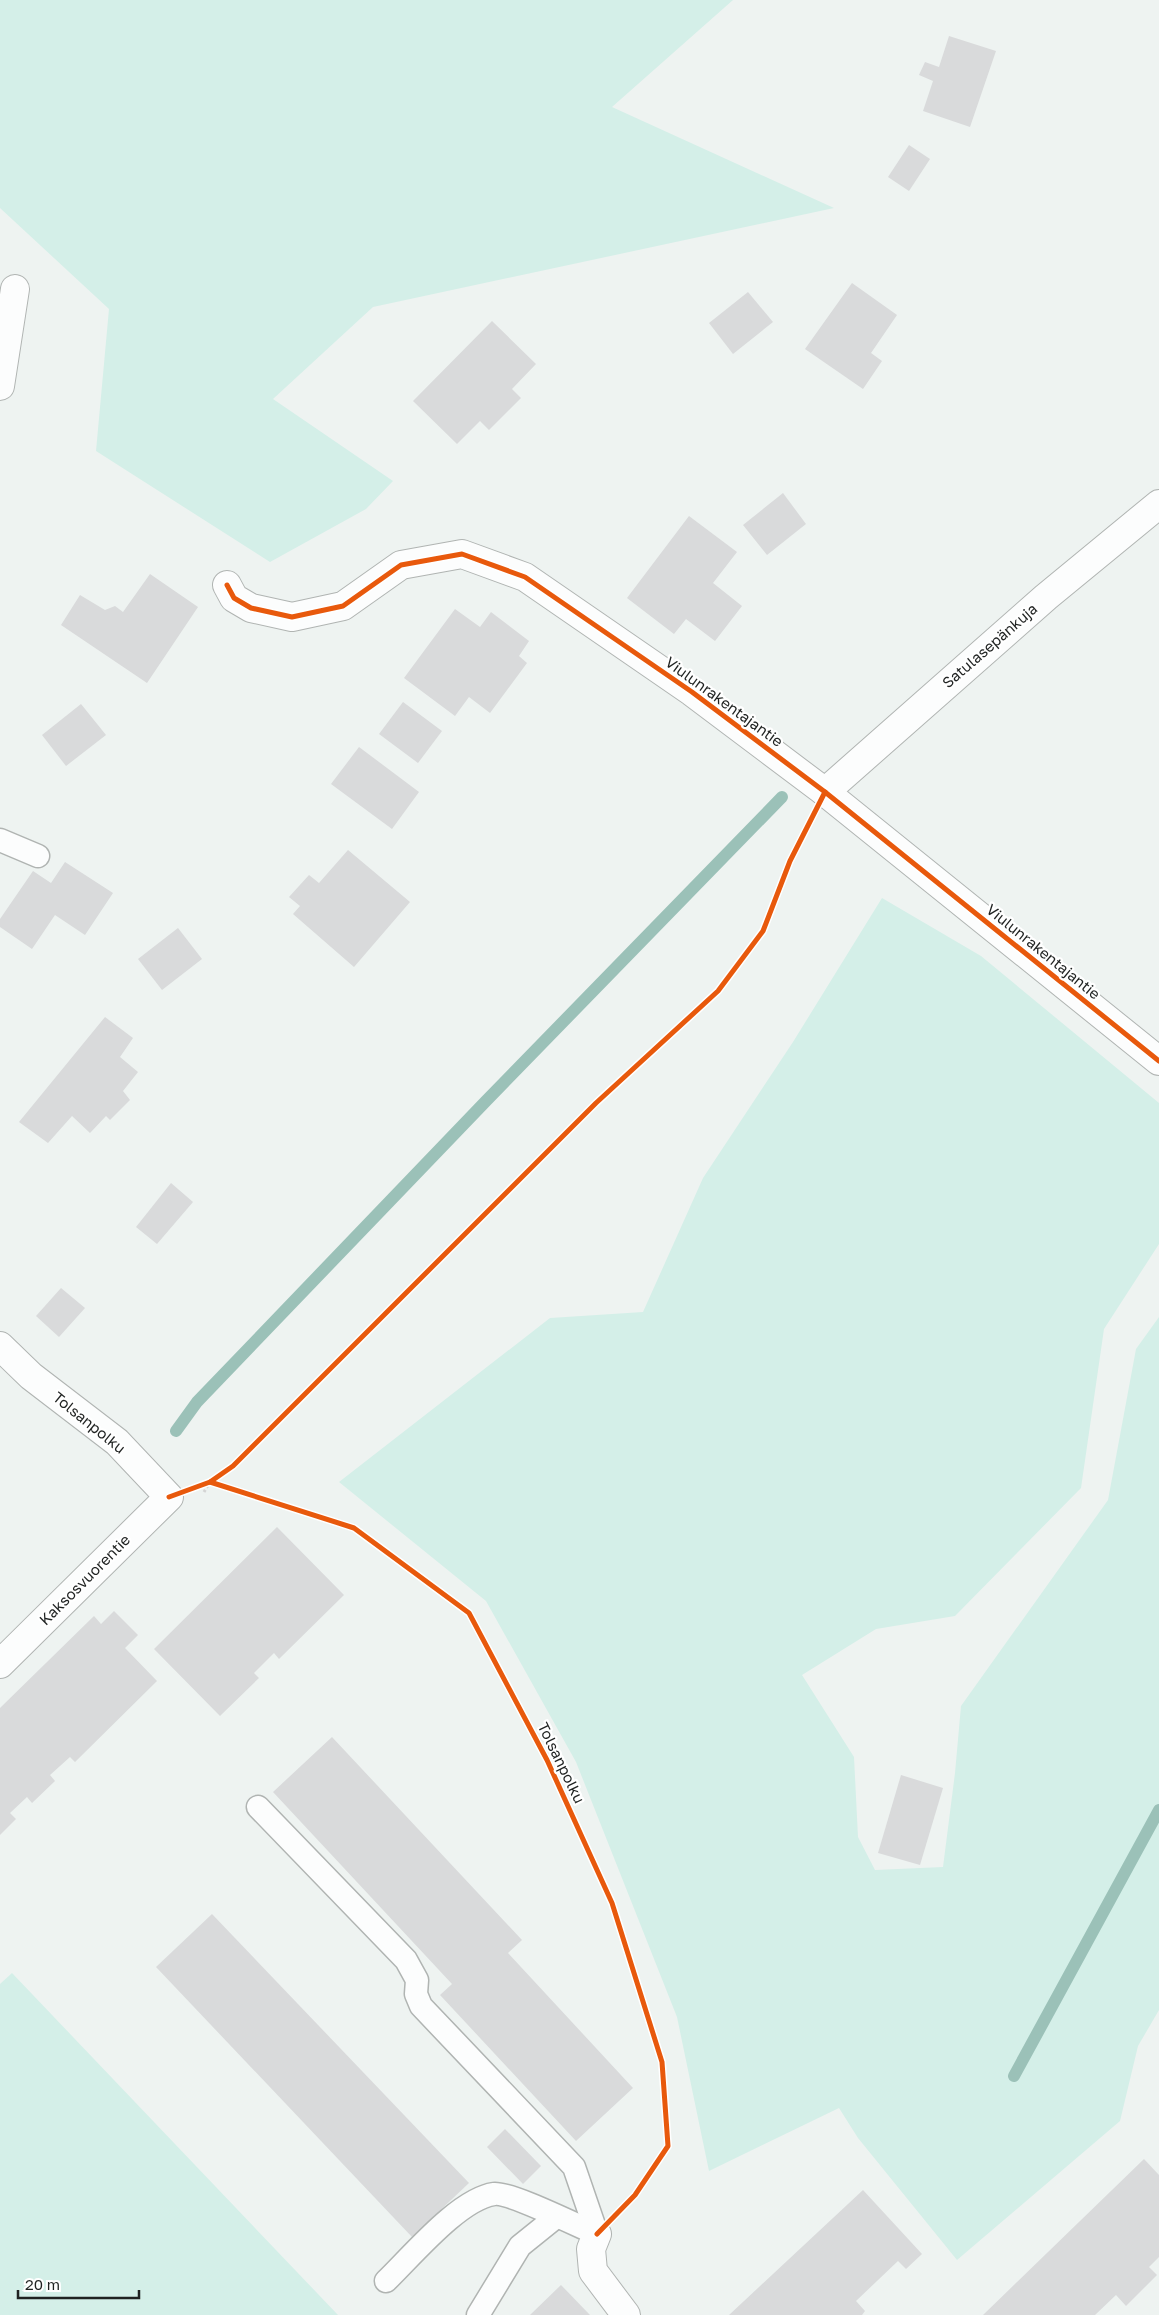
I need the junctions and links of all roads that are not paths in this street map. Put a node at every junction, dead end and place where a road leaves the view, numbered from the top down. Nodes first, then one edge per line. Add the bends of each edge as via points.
1 (15, 289) dead end
2 (0, 386) edge
3 (1159, 504) edge
4 (227, 584) dead end
5 (825, 792) junction
6 (0, 840) edge
7 (38, 856) dead end
8 (1159, 1061) edge
9 (0, 1346) edge
10 (169, 1497) joint
11 (0, 1664) edge
12 (258, 1807) dead end
13 (556, 2217) junction
14 (596, 2234) junction
15 (386, 2281) dead end
16 (478, 2315) edge
17 (626, 2315) edge

1 - 2 street
3 - 5 street, Satulasepänkuja via 1046,596
4 - 5 street, Viulunrakentajantie via 234,598 250,608 292,617 343,606 401,565 462,554 525,577 692,692
5 - 8 street, Viulunrakentajantie
6 - 7 lane
9 - 10 street, Tolsanpolku via 31,1376 117,1442
10 - 11 street, Kaksosvuorentie
12 - 14 lane via 406,1960 417,1980 416,1994 421,2006 574,2167
13 - 14 lane
13 - 15 lane via 528,2203 496,2193 469,2203
13 - 16 lane via 520,2246
14 - 17 street via 590,2250 594,2271

